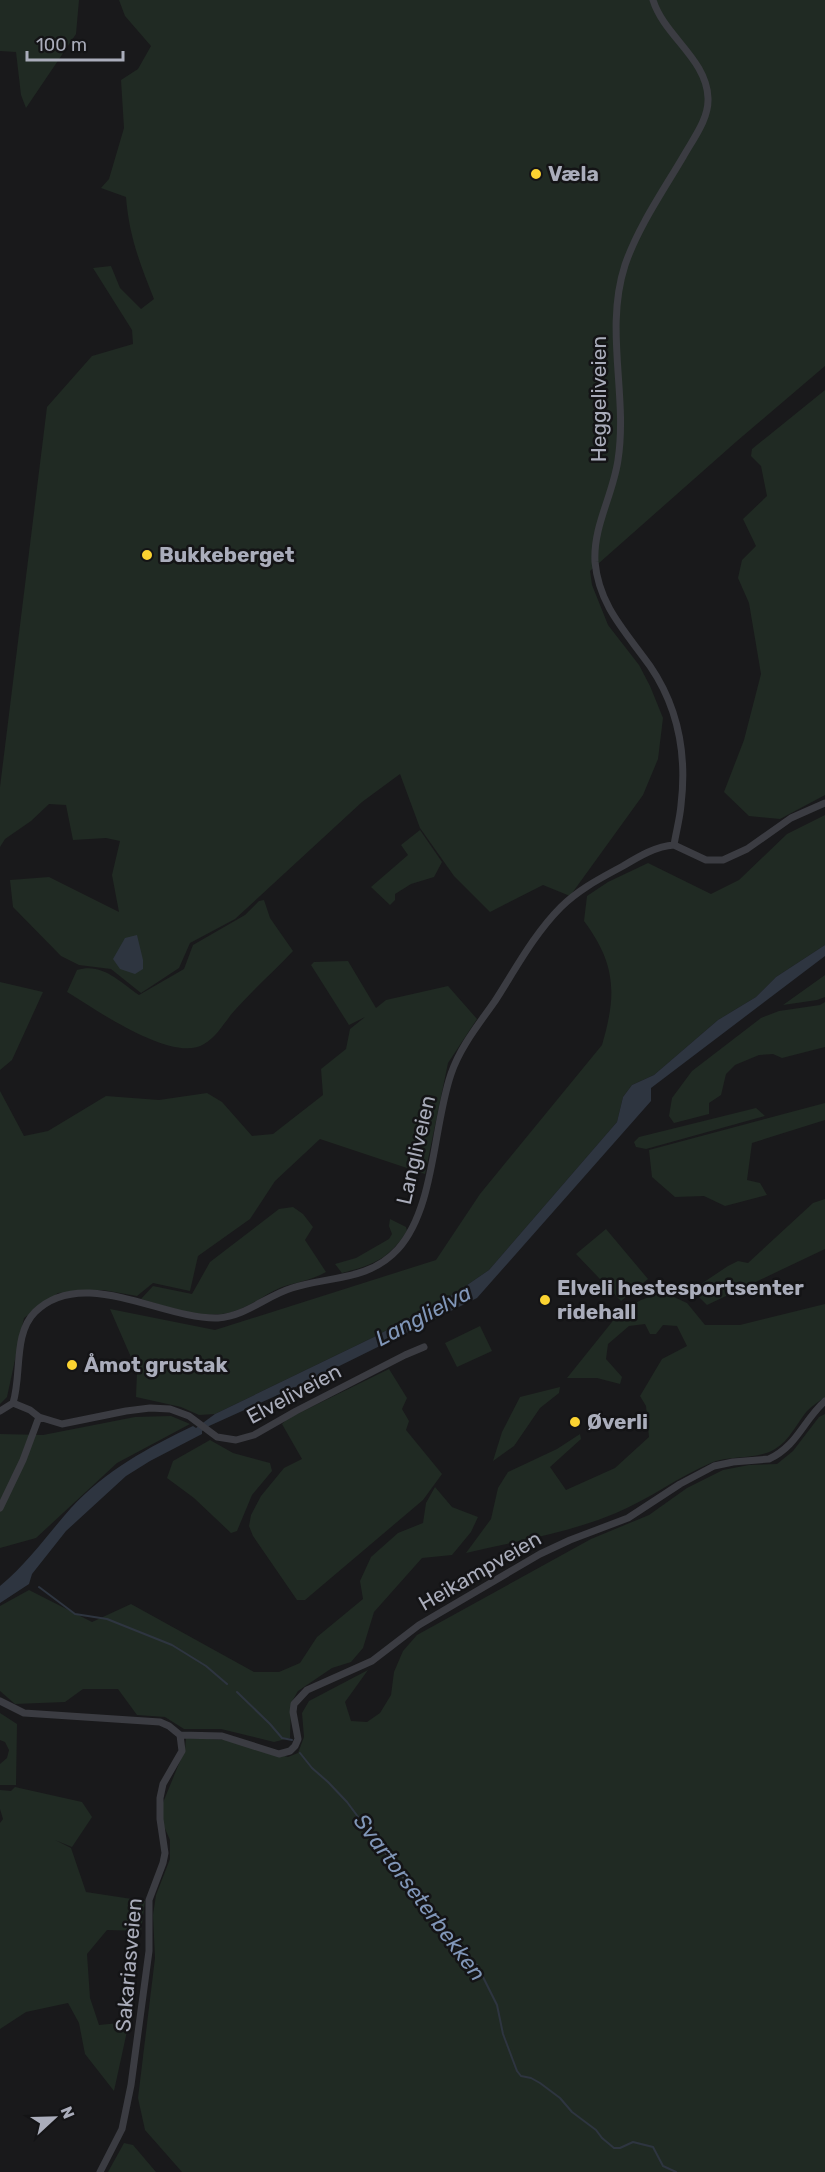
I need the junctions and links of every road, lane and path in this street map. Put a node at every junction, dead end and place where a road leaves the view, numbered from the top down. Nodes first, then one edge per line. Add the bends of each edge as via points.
1 (653, 0) edge
2 (825, 802) edge
3 (674, 845) junction
4 (424, 1347) dead end
5 (825, 1401) edge
6 (14, 1403) junction
7 (0, 1411) edge
8 (39, 1418) junction
9 (0, 1508) edge
10 (0, 1701) edge
11 (180, 1735) junction
12 (100, 2172) edge

1 - 3 street, Heggeliveien via 662,20 702,75 708,106 696,135 634,242 620,282 615,320 620,447 595,555 606,604 661,684 680,734 683,786
2 - 3 street via 723,860 706,860
3 - 6 street, Langliveien via 632,861 578,893 538,936 457,1060 448,1083 420,1209 408,1235 392,1255 370,1270 292,1288 238,1313 220,1317 192,1316 114,1295 84,1294 57,1299 35,1312 23,1331
4 - 8 street, Elveliveien via 254,1435 229,1440 217,1437 182,1413 162,1408 120,1412 70,1424
5 - 11 street, Heikampveien via 793,1442 769,1459 727,1462 704,1471 628,1518 540,1554 419,1625 372,1661 307,1690 294,1704 298,1738 290,1751 279,1754 222,1736
6 - 7 street
6 - 8 street, Elveliveien
8 - 9 street
10 - 11 street via 24,1713 160,1722
11 - 12 street, Sakariasveien via 179,1758 163,1784 160,1798 164,1863 148,1900 149,1951 135,2063 122,2129

